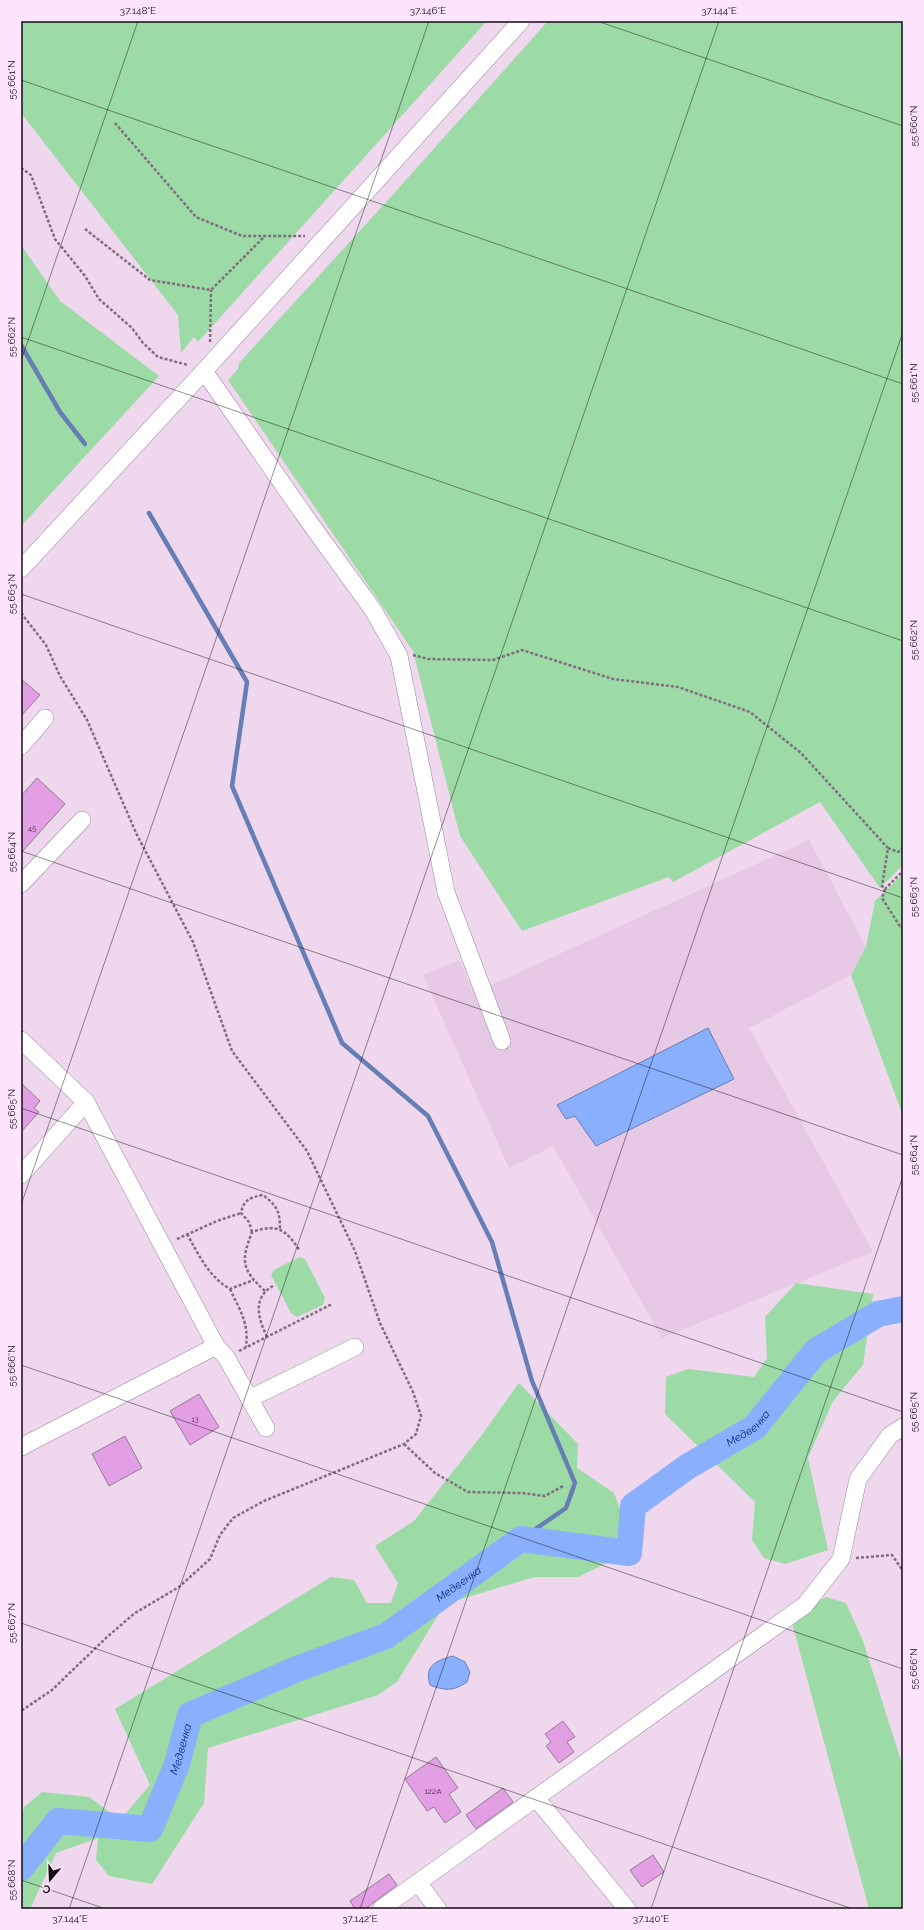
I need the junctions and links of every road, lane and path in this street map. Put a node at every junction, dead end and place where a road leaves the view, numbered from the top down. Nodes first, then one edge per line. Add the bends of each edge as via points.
1 (521, 21) edge
2 (115, 123) dead end
3 (21, 168) edge
4 (85, 229) dead end
5 (264, 236) junction
6 (326, 236) junction
7 (211, 290) junction
8 (207, 368) junction
9 (21, 569) edge
10 (21, 613) edge
11 (399, 656) junction
12 (45, 718) dead end
13 (21, 746) edge
14 (82, 820) dead end
15 (888, 848) junction
16 (903, 848) edge
17 (903, 871) edge
18 (21, 884) edge
19 (885, 889) junction
20 (903, 927) edge
21 (214, 1002) dead end
22 (21, 1040) edge
23 (502, 1041) dead end
24 (86, 1102) junction
25 (21, 1175) edge
26 (241, 1213) junction
27 (280, 1229) junction
28 (252, 1232) junction
29 (187, 1234) junction
30 (163, 1247) junction
31 (300, 1251) dead end
32 (254, 1280) junction
33 (273, 1286) dead end
34 (230, 1290) junction
35 (264, 1291) junction
36 (332, 1304) dead end
37 (267, 1337) junction
38 (355, 1347) dead end
39 (246, 1348) junction
40 (221, 1352) junction
41 (249, 1398) junction
42 (903, 1427) edge
43 (266, 1428) dead end
44 (404, 1444) dead end
45 (21, 1447) edge
46 (563, 1486) dead end
47 (842, 1559) junction
48 (903, 1571) edge
49 (536, 1798) junction
50 (418, 1883) junction
51 (381, 1909) edge
52 (438, 1909) edge
53 (627, 1909) edge

1 - 6 street
2 - 5 path via 196,217 242,236
3 - 8 path via 31,175 56,239 85,276 99,299 132,328 158,357
4 - 7 path via 150,280
5 - 6 path
5 - 7 path
6 - 8 street
7 - 8 path
8 - 9 street
8 - 11 street via 306,519 373,610
10 - 21 path via 46,645 60,676 87,720 138,835 192,942
11 - 15 path via 493,660 522,650 613,679 678,687 750,712 802,753
11 - 23 street via 446,892
12 - 13 street
14 - 18 street
15 - 16 path via 898,852
15 - 19 path via 882,886
17 - 19 path
19 - 20 path via 882,898 901,928
22 - 24 street
24 - 25 street
24 - 30 street
26 - 27 path via 242,1206 251,1197 263,1195 276,1206 280,1217
26 - 28 path via 249,1222
26 - 29 path
27 - 28 path via 263,1228
27 - 31 path via 290,1237
28 - 32 path via 244,1260 249,1275
29 - 30 path
29 - 34 path via 201,1261 212,1275
30 - 40 street
32 - 34 path
32 - 35 path
33 - 35 path
34 - 39 path via 244,1315
35 - 37 path via 258,1305 259,1321
36 - 37 path
37 - 39 path
38 - 41 street
39 - 40 path
40 - 41 street
40 - 45 street
41 - 43 street
42 - 47 street via 890,1435 858,1479
44 - 46 path via 435,1473 468,1492 545,1496
47 - 48 path via 892,1555
47 - 49 street via 805,1605
49 - 50 street
49 - 53 street
50 - 51 street
50 - 52 street

